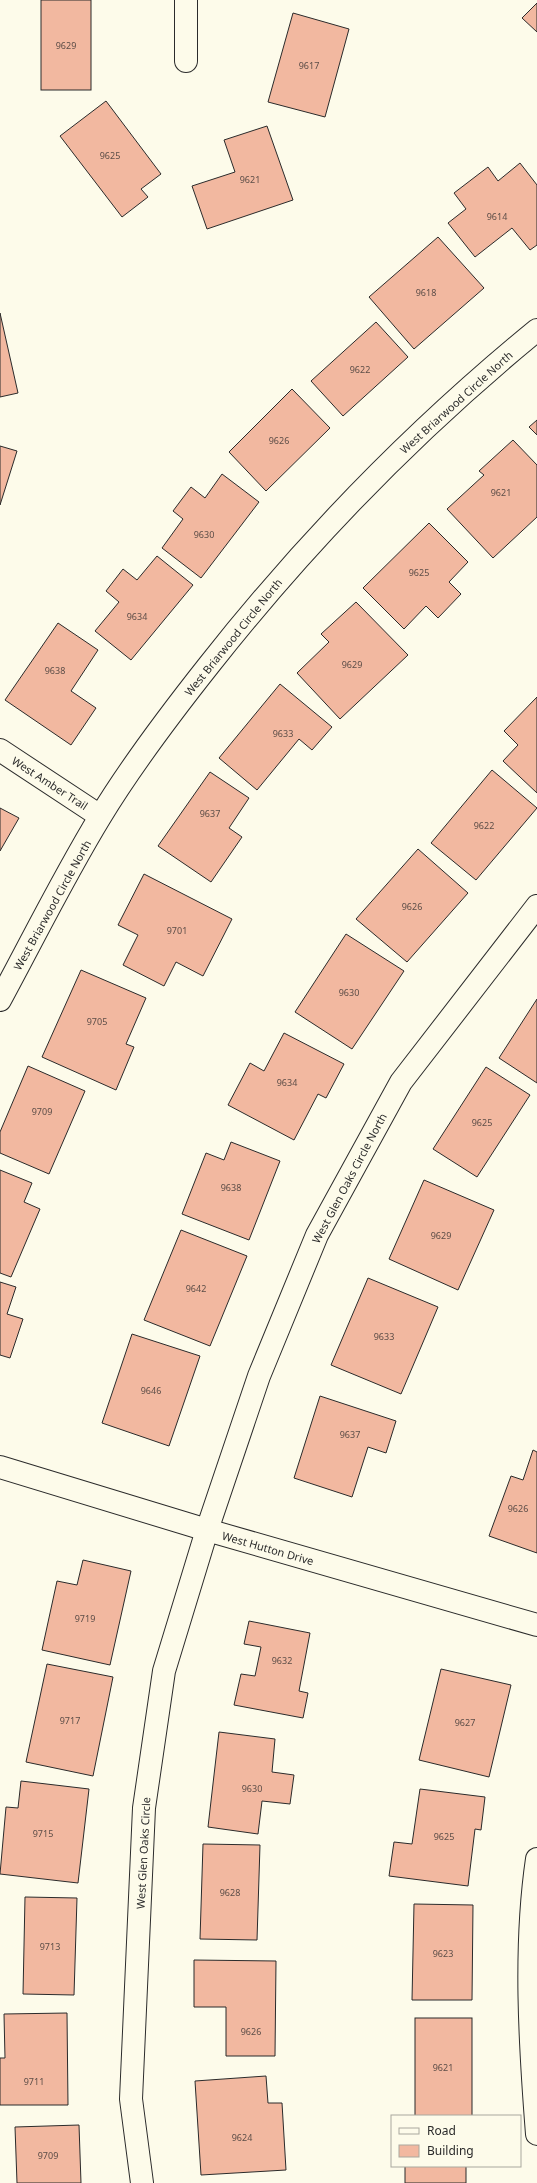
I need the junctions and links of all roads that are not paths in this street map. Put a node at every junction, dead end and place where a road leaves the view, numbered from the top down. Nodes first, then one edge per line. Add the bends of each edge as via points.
1 (186, 0) edge
2 (186, 61) dead end
3 (537, 330) edge
4 (0, 750) edge
5 (100, 816) junction
6 (537, 906) edge
7 (0, 1000) edge
8 (0, 1467) edge
9 (207, 1530) junction
10 (537, 1625) edge
11 (537, 1860) edge
12 (537, 2134) edge
13 (142, 2183) edge

1 - 2 street
3 - 5 street, West Briarwood Circle North via 451,404 392,460 279,580 185,696
4 - 5 street, West Amber Trail
5 - 7 street, West Briarwood Circle North
6 - 9 street, West Glen Oaks Circle North via 401,1082 317,1235 259,1376
8 - 9 street, West Hutton Drive
9 - 10 street, West Hutton Drive
9 - 13 street, West Glen Oaks Circle via 164,1671 144,1808 132,2099
11 - 12 street via 531,1899 531,2052

